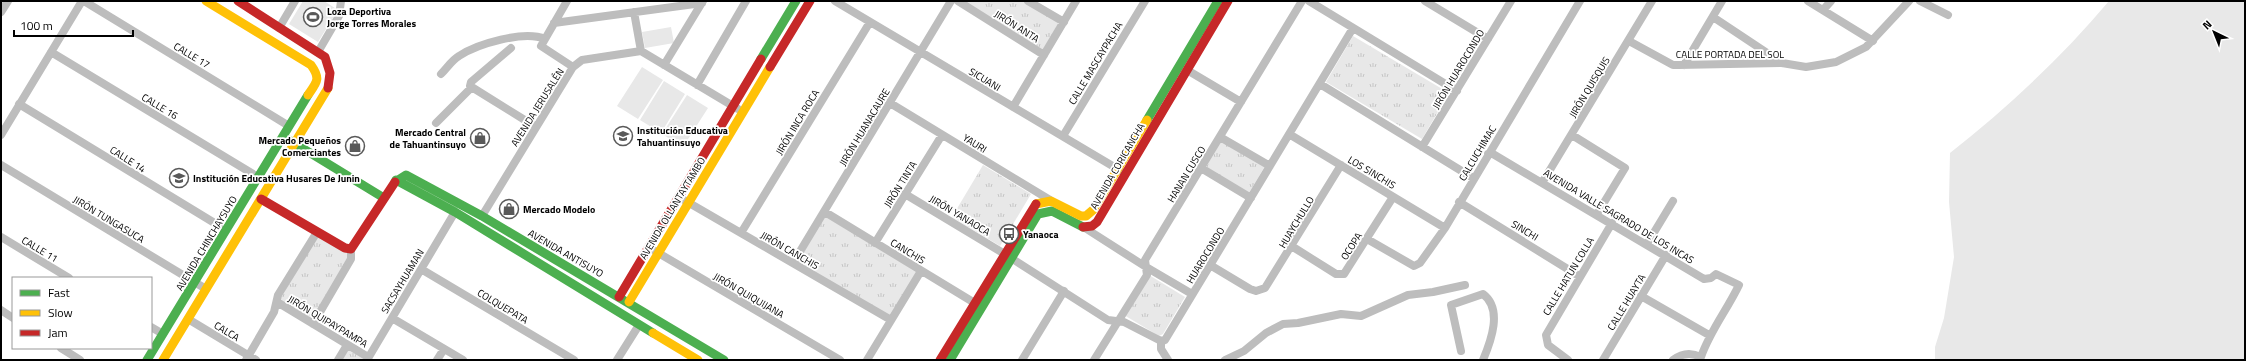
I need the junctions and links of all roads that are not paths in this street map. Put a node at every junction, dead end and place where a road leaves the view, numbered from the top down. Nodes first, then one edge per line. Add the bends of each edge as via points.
1 (8, 1) edge
2 (83, 1) edge
3 (206, 1) edge
4 (238, 1) edge
5 (295, 1) edge
6 (341, 1) edge
7 (567, 1) edge
8 (746, 1) edge
9 (796, 1) edge
10 (809, 1) edge
11 (836, 1) edge
12 (951, 1) edge
13 (958, 1) edge
14 (1028, 1) edge
15 (1076, 1) edge
16 (1145, 1) edge
17 (1218, 1) edge
18 (1228, 1) edge
19 (1302, 1) edge
20 (1309, 1) edge
21 (1425, 1) edge
22 (1511, 1) edge
23 (1580, 1) edge
24 (1652, 1) edge
25 (1722, 1) edge
26 (1808, 1) edge
27 (1831, 1) edge
28 (1909, 1) edge
29 (1920, 1) edge
30 (702, 2) edge
31 (1824, 10) junction
32 (1, 12) edge
33 (634, 12) junction
34 (1948, 15) dead end
35 (1713, 17) junction
36 (870, 22) junction
37 (1064, 22) junction
38 (554, 23) junction
39 (279, 28) junction
40 (1353, 28) junction
41 (1488, 39) junction
42 (1629, 41) junction
43 (1873, 41) junction
44 (543, 43) junction
45 (511, 48) dead end
46 (641, 51) junction
47 (51, 52) junction
48 (318, 52) junction
49 (921, 52) junction
50 (1044, 55) junction
51 (1782, 63) junction
52 (664, 65) junction
53 (1684, 65) junction
54 (573, 68) junction
55 (1187, 70) junction
56 (442, 74) dead end
57 (472, 84) junction
58 (1320, 84) junction
59 (697, 85) junction
60 (1457, 90) junction
61 (1242, 102) junction
62 (890, 103) junction
63 (19, 104) junction
64 (732, 106) junction
65 (1013, 107) junction
66 (742, 112) junction
67 (436, 123) dead end
68 (289, 126) junction
69 (536, 127) junction
70 (1289, 134) junction
71 (1, 135) edge
72 (942, 135) junction
73 (1572, 135) junction
74 (283, 136) junction
75 (1063, 136) junction
76 (1220, 136) junction
77 (294, 143) junction
78 (1422, 147) junction
79 (1488, 154) junction
80 (1, 165) edge
81 (1341, 165) junction
82 (1270, 166) junction
83 (1201, 168) junction
84 (1122, 171) junction
85 (258, 178) junction
86 (1474, 178) junction
87 (396, 180) junction
88 (1542, 182) junction
89 (906, 194) junction
90 (678, 196) junction
91 (1393, 197) junction
92 (384, 198) junction
93 (1251, 198) junction
94 (261, 199) junction
95 (1050, 200) junction
96 (1673, 201) dead end
97 (688, 202) junction
98 (1459, 202) junction
99 (455, 212) junction
100 (825, 212) junction
101 (1597, 214) junction
102 (482, 216) junction
103 (1612, 223) junction
104 (1085, 228) junction
105 (1444, 228) junction
106 (226, 230) junction
107 (317, 232) junction
108 (742, 233) junction
109 (1, 237) edge
110 (1368, 239) junction
111 (876, 243) junction
112 (1648, 244) junction
113 (648, 247) junction
114 (1292, 247) junction
115 (351, 249) junction
116 (659, 253) junction
117 (1666, 255) junction
118 (1007, 256) junction
119 (793, 263) junction
120 (1210, 265) junction
121 (1146, 267) junction
122 (422, 269) junction
123 (921, 271) junction
124 (1580, 276) junction
125 (67, 277) edge
126 (195, 282) junction
127 (1465, 285) dead end
128 (206, 289) junction
129 (1064, 291) junction
130 (1192, 294) junction
131 (1641, 296) junction
132 (619, 297) junction
133 (277, 302) junction
134 (628, 302) junction
135 (978, 305) junction
136 (1, 310) edge
137 (12, 317) edge
138 (392, 318) junction
139 (188, 319) junction
140 (891, 320) junction
141 (1118, 321) junction
142 (313, 324) junction
143 (639, 325) junction
144 (152, 328) edge
145 (163, 334) junction
146 (1709, 335) junction
147 (1161, 341) junction
148 (347, 345) junction
149 (63, 349) edge
150 (444, 349) junction
151 (1461, 352) dead end
152 (247, 358) edge
153 (692, 358) edge
154 (368, 359) edge
155 (80, 360) edge
156 (147, 360) edge
157 (163, 360) edge
158 (256, 360) edge
159 (338, 360) edge
160 (437, 360) edge
161 (463, 360) edge
162 (574, 360) edge
163 (617, 360) edge
164 (724, 360) edge
165 (840, 360) edge
166 (867, 360) edge
167 (940, 360) edge
168 (951, 360) edge
169 (1022, 360) edge
170 (1094, 360) edge
171 (1168, 360) edge
172 (1225, 360) edge
173 (1483, 360) edge
174 (1568, 360) edge
175 (1603, 360) edge
176 (1673, 360) edge

1 - 32 street
2 - 47 street
2 - 68 street, CALLE 17
3 - 68 street via 316,70 317,81
4 - 39 street
5 - 39 street
6 - 48 street via 338,16
7 - 38 street
8 - 59 street
9 - 64 street, AVENIDA OLLANTAYTAMBO
10 - 66 street, AVENIDA OLLANTAYTAMBO
11 - 36 street, SICUANI
12 - 49 street, JIRÓN HUANACAURE
13 - 50 street, JIRÓN ANTA
14 - 37 street
15 - 37 street
16 - 75 street, CALLE MASCAYPACHA
17 - 84 street, AVENIDA CORICANCHA
18 - 55 street, AVENIDA CORICANCHA
19 - 61 street, HANAN CUSCO
20 - 40 street
21 - 41 street
22 - 41 street, JIRÓN HUAROCONDO
23 - 79 street, CALCUCHIMAC
24 - 42 street, JIRÓN QUISQUIS
25 - 35 street
26 - 31 street
27 - 31 street
28 - 43 street, CALLE PORTADA DEL SOL
29 - 34 street
30 - 33 street
30 - 52 street
31 - 43 street
33 - 38 street
33 - 46 street
35 - 51 street
35 - 53 street
36 - 49 street, SICUANI
36 - 108 street, JIRÓN INCA ROCA
37 - 50 street
38 - 44 street
39 - 48 street
40 - 58 street, HUAROCONDO
40 - 60 street
41 - 60 street, JIRÓN HUAROCONDO
42 - 53 street, CALLE PORTADA DEL SOL via 1673,65
42 - 73 street, JIRÓN QUISQUIS
43 - 51 street, CALLE PORTADA DEL SOL via 1836,62 1806,67
44 - 54 street
44 - 56 street via 524,36 481,46 458,56
45 - 57 street
46 - 52 street
46 - 54 street, AVENIDA JERUSALÉN via 582,60
47 - 63 street
47 - 85 street, CALLE 16
48 - 77 street via 328,63 330,81
49 - 62 street, JIRÓN HUANACAURE
49 - 65 street, SICUANI
50 - 65 street
51 - 53 street, CALLE PORTADA DEL SOL
52 - 59 street
54 - 69 street, AVENIDA JERUSALÉN
55 - 61 street
55 - 84 street, AVENIDA CORICANCHA
57 - 67 street
57 - 69 street
58 - 70 street, HUAROCONDO
58 - 78 street
59 - 64 street
60 - 78 street, JIRÓN HUAROCONDO
61 - 76 street, HANAN CUSCO
62 - 72 street, YAURI
62 - 100 street, JIRÓN HUANACAURE
63 - 71 street
63 - 106 street, CALLE 14
64 - 66 street
64 - 90 street, AVENIDA OLLANTAYTAMBO
65 - 75 street, SICUANI
66 - 97 street, AVENIDA OLLANTAYTAMBO
68 - 74 street
69 - 102 street, AVENIDA JERUSALÉN
70 - 81 street, LOS SINCHIS
70 - 82 street, HUAROCONDO
72 - 89 street, JIRÓN TINTA
72 - 95 street, YAURI
73 - 88 street, JIRÓN QUISQUIS
73 - 101 street via 1625,168
74 - 77 street
74 - 85 street, AVENIDA CHINCHAYSUYO
75 - 84 street, SICUANI
76 - 82 street
76 - 83 street, HANAN CUSCO
77 - 92 street
77 - 94 street
78 - 86 street
79 - 86 street, CALCUCHIMAC
79 - 88 street, AVENIDA VALLE SAGRADO DE LOS INCAS via 1493,154
80 - 126 street, JIRÓN TUNGASUCA
81 - 91 street, LOS SINCHIS
81 - 114 street, HUAYCHULLO
82 - 93 street, HUAROCONDO
83 - 93 street
83 - 121 street, HANAN CUSCO via 1146,260
84 - 95 street, AVENIDA CORICANCHA via 1086,216 1081,216
84 - 104 street, AVENIDA CORICANCHA via 1097,222
85 - 106 street, AVENIDA CHINCHAYSUYO
86 - 98 street, CALCUCHIMAC
87 - 92 street
87 - 99 street
87 - 102 street, AVENIDA ANTISUYO via 408,175
88 - 101 street, AVENIDA VALLE SAGRADO DE LOS INCAS
89 - 111 street, JIRÓN TINTA
89 - 118 street, JIRÓN YANAOCA
90 - 97 street, JIRÓN CANCHIS
90 - 113 street, AVENIDA OLLANTAYTAMBO
91 - 105 street, LOS SINCHIS
91 - 110 street, OCOPA
92 - 115 street
93 - 120 street, HUAROCONDO
94 - 107 street
94 - 128 street
95 - 118 street via 1043,200 1033,206
96 - 112 street
97 - 108 street, JIRÓN CANCHIS
97 - 116 street, AVENIDA OLLANTAYTAMBO
98 - 105 street, CALCUCHIMAC
98 - 124 street, SINCHI
99 - 122 street, SACSAYHUAMAN
99 - 143 street
100 - 111 street, CANCHIS
100 - 119 street, JIRÓN HUANACAURE
101 - 103 street, AVENIDA VALLE SAGRADO DE LOS INCAS
102 - 132 street, AVENIDA ANTISUYO
103 - 112 street, AVENIDA VALLE SAGRADO DE LOS INCAS
103 - 124 street, CALLE HATUN COLLA
104 - 118 street via 1052,210 1043,211 1038,214
104 - 121 street
105 - 110 street, CALCUCHIMAC via 1420,263 1414,266
106 - 126 street, AVENIDA CHINCHAYSUYO
107 - 115 street
107 - 133 street via 278,295
108 - 119 street, JIRÓN CANCHIS
109 - 125 street, CALLE 11
110 - 114 street, OCOPA via 1347,271 1340,275
111 - 123 street, CANCHIS
112 - 117 street, AVENIDA VALLE SAGRADO DE LOS INCAS
113 - 116 street, JIRÓN QUIQUIJANA
113 - 132 street, AVENIDA OLLANTAYTAMBO
114 - 120 street, HUAYCHULLO via 1265,288 1256,290
115 - 142 street via 351,259
116 - 134 street, AVENIDA OLLANTAYTAMBO
116 - 165 street, JIRÓN QUIQUIJANA
117 - 131 street, CALLE HUAYTA
117 - 146 street, AVENIDA VALLE SAGRADO DE LOS INCAS via 1704,279 1716,274 1739,285 1728,308
118 - 129 street
118 - 135 street
119 - 140 street, JIRÓN CANCHIS
120 - 130 street, HUAROCONDO
121 - 130 street
121 - 141 street, HANAN CUSCO via 1147,275
122 - 138 street, SACSAYHUAMAN
122 - 162 street, COLQUEPATA
123 - 135 street, CANCHIS
123 - 140 street
124 - 174 street, CALLE HATUN COLLA via 1548,330 1546,340 1552,349
126 - 128 street, JIRÓN TUNGASUCA
126 - 145 street, AVENIDA CHINCHAYSUYO
127 - 172 street via 1408,295 1361,316 1341,314 1298,324 1283,324 1266,333 1244,351
128 - 139 street
129 - 141 street via 1108,320
129 - 169 street
130 - 147 street, HUAROCONDO via 1165,340
131 - 146 street
131 - 175 street, CALLE HUAYTA
132 - 134 street, AVENIDA ANTISUYO
133 - 142 street, JIRÓN QUIPAYPAMPA
133 - 152 street via 274,312
134 - 164 street, AVENIDA ANTISUYO
135 - 167 street
135 - 168 street
136 - 137 street
138 - 150 street
138 - 154 street, SACSAYHUAMAN
139 - 152 street, CALCA
139 - 157 street
140 - 166 street
141 - 147 street
141 - 170 street, HANAN CUSCO
142 - 148 street, JIRÓN QUIPAYPAMPA
143 - 153 street
143 - 163 street
144 - 145 street
145 - 156 street, AVENIDA CHINCHAYSUYO
146 - 176 street via 1701,357 1696,354 1684,354
147 - 171 street via 1161,350
148 - 154 street, JIRÓN QUIPAYPAMPA
148 - 159 street
149 - 155 street
150 - 160 street
150 - 161 street
151 - 173 street via 1451,305 1483,294 1492,307 1493,314 1493,329
152 - 158 street, CALCA

